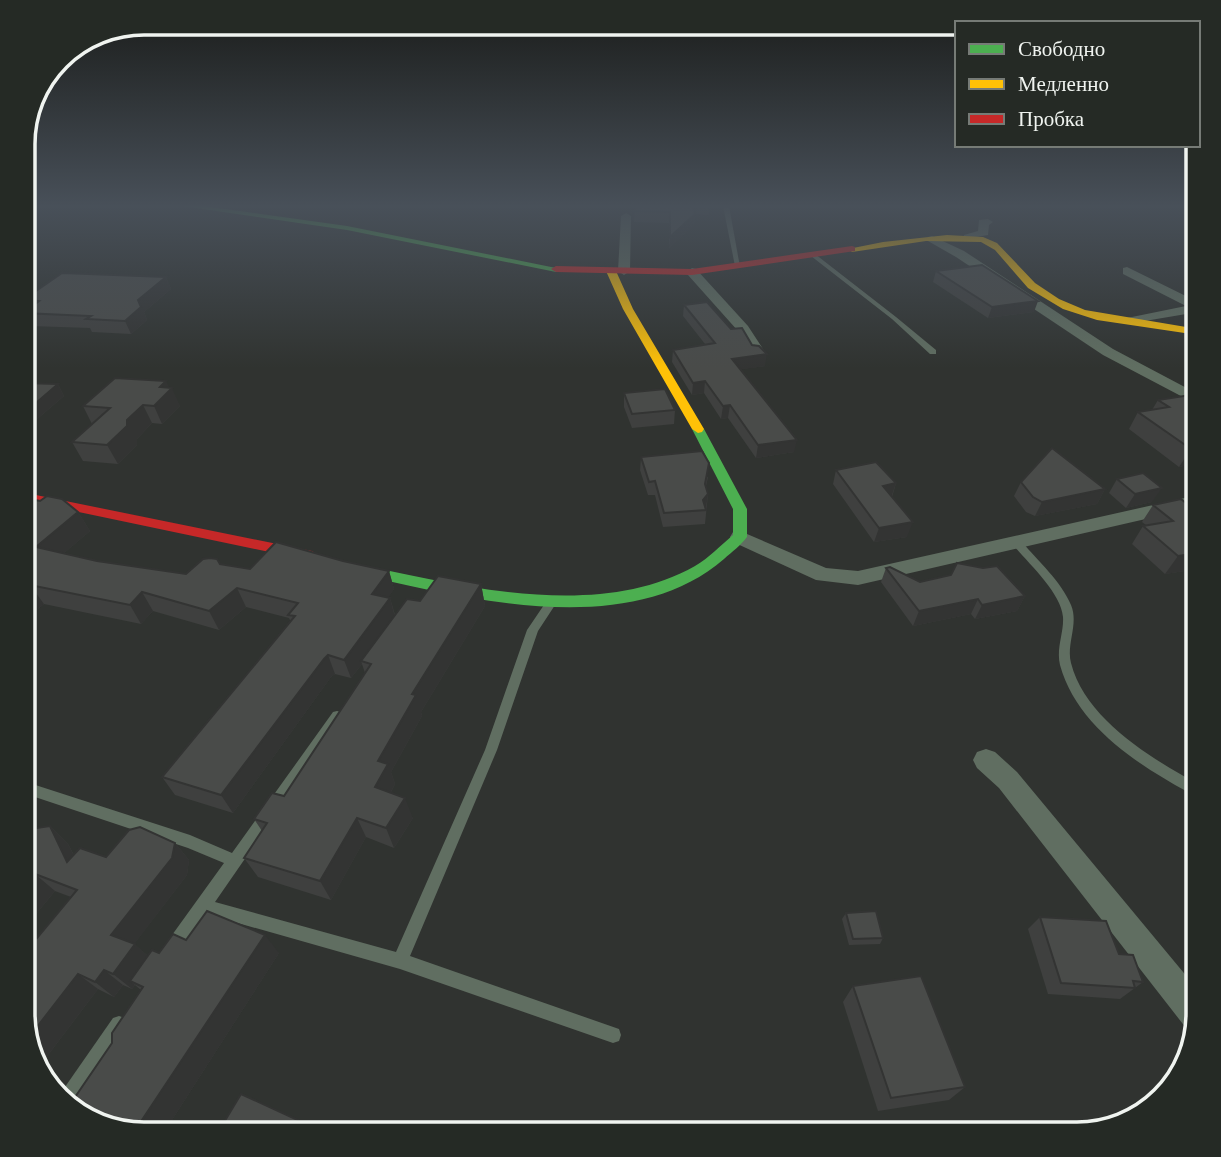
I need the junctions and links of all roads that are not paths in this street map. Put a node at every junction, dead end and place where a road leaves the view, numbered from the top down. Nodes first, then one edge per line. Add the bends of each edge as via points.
1 (504, 260) edge
2 (619, 260) edge
3 (737, 260) edge
4 (782, 260) edge
5 (819, 260) edge
6 (969, 260) edge
7 (1008, 260) edge
8 (738, 267) junction
9 (617, 271) junction
10 (1127, 271) dead end
11 (692, 272) junction
12 (1186, 301) edge
13 (1186, 310) edge
14 (1132, 321) junction
15 (1186, 329) edge
16 (758, 352) edge
17 (933, 352) dead end
18 (1186, 394) edge
19 (35, 499) edge
20 (1186, 505) edge
21 (740, 537) junction
22 (1018, 544) junction
23 (428, 584) junction
24 (417, 600) edge
25 (552, 602) junction
26 (347, 701) edge
27 (986, 760) dead end
28 (1186, 785) edge
29 (35, 791) edge
30 (235, 861) junction
31 (203, 906) junction
32 (400, 961) junction
33 (163, 962) edge
34 (1186, 1001) edge
35 (131, 1007) edge
36 (613, 1035) dead end
37 (70, 1093) edge

1 - 9 street via 571,271
2 - 9 street
3 - 8 lane
4 - 8 street
5 - 17 lane
6 - 18 street via 1108,352
7 - 14 street via 1023,278 1066,307
8 - 11 street
9 - 11 street
9 - 21 street via 628,309 740,509
10 - 12 street
11 - 16 street
13 - 14 street
14 - 15 street
19 - 23 street via 302,552
20 - 22 street
21 - 22 street via 823,575 858,578
21 - 25 street via 726,553 668,587 627,596
22 - 28 lane via 1067,608 1064,658 1082,701 1156,769
23 - 24 lane
23 - 25 street
25 - 32 lane via 533,630 491,750
26 - 30 lane
27 - 34 street via 1008,780
29 - 30 lane
30 - 31 lane
31 - 32 lane
31 - 33 lane
32 - 36 lane
35 - 37 lane

